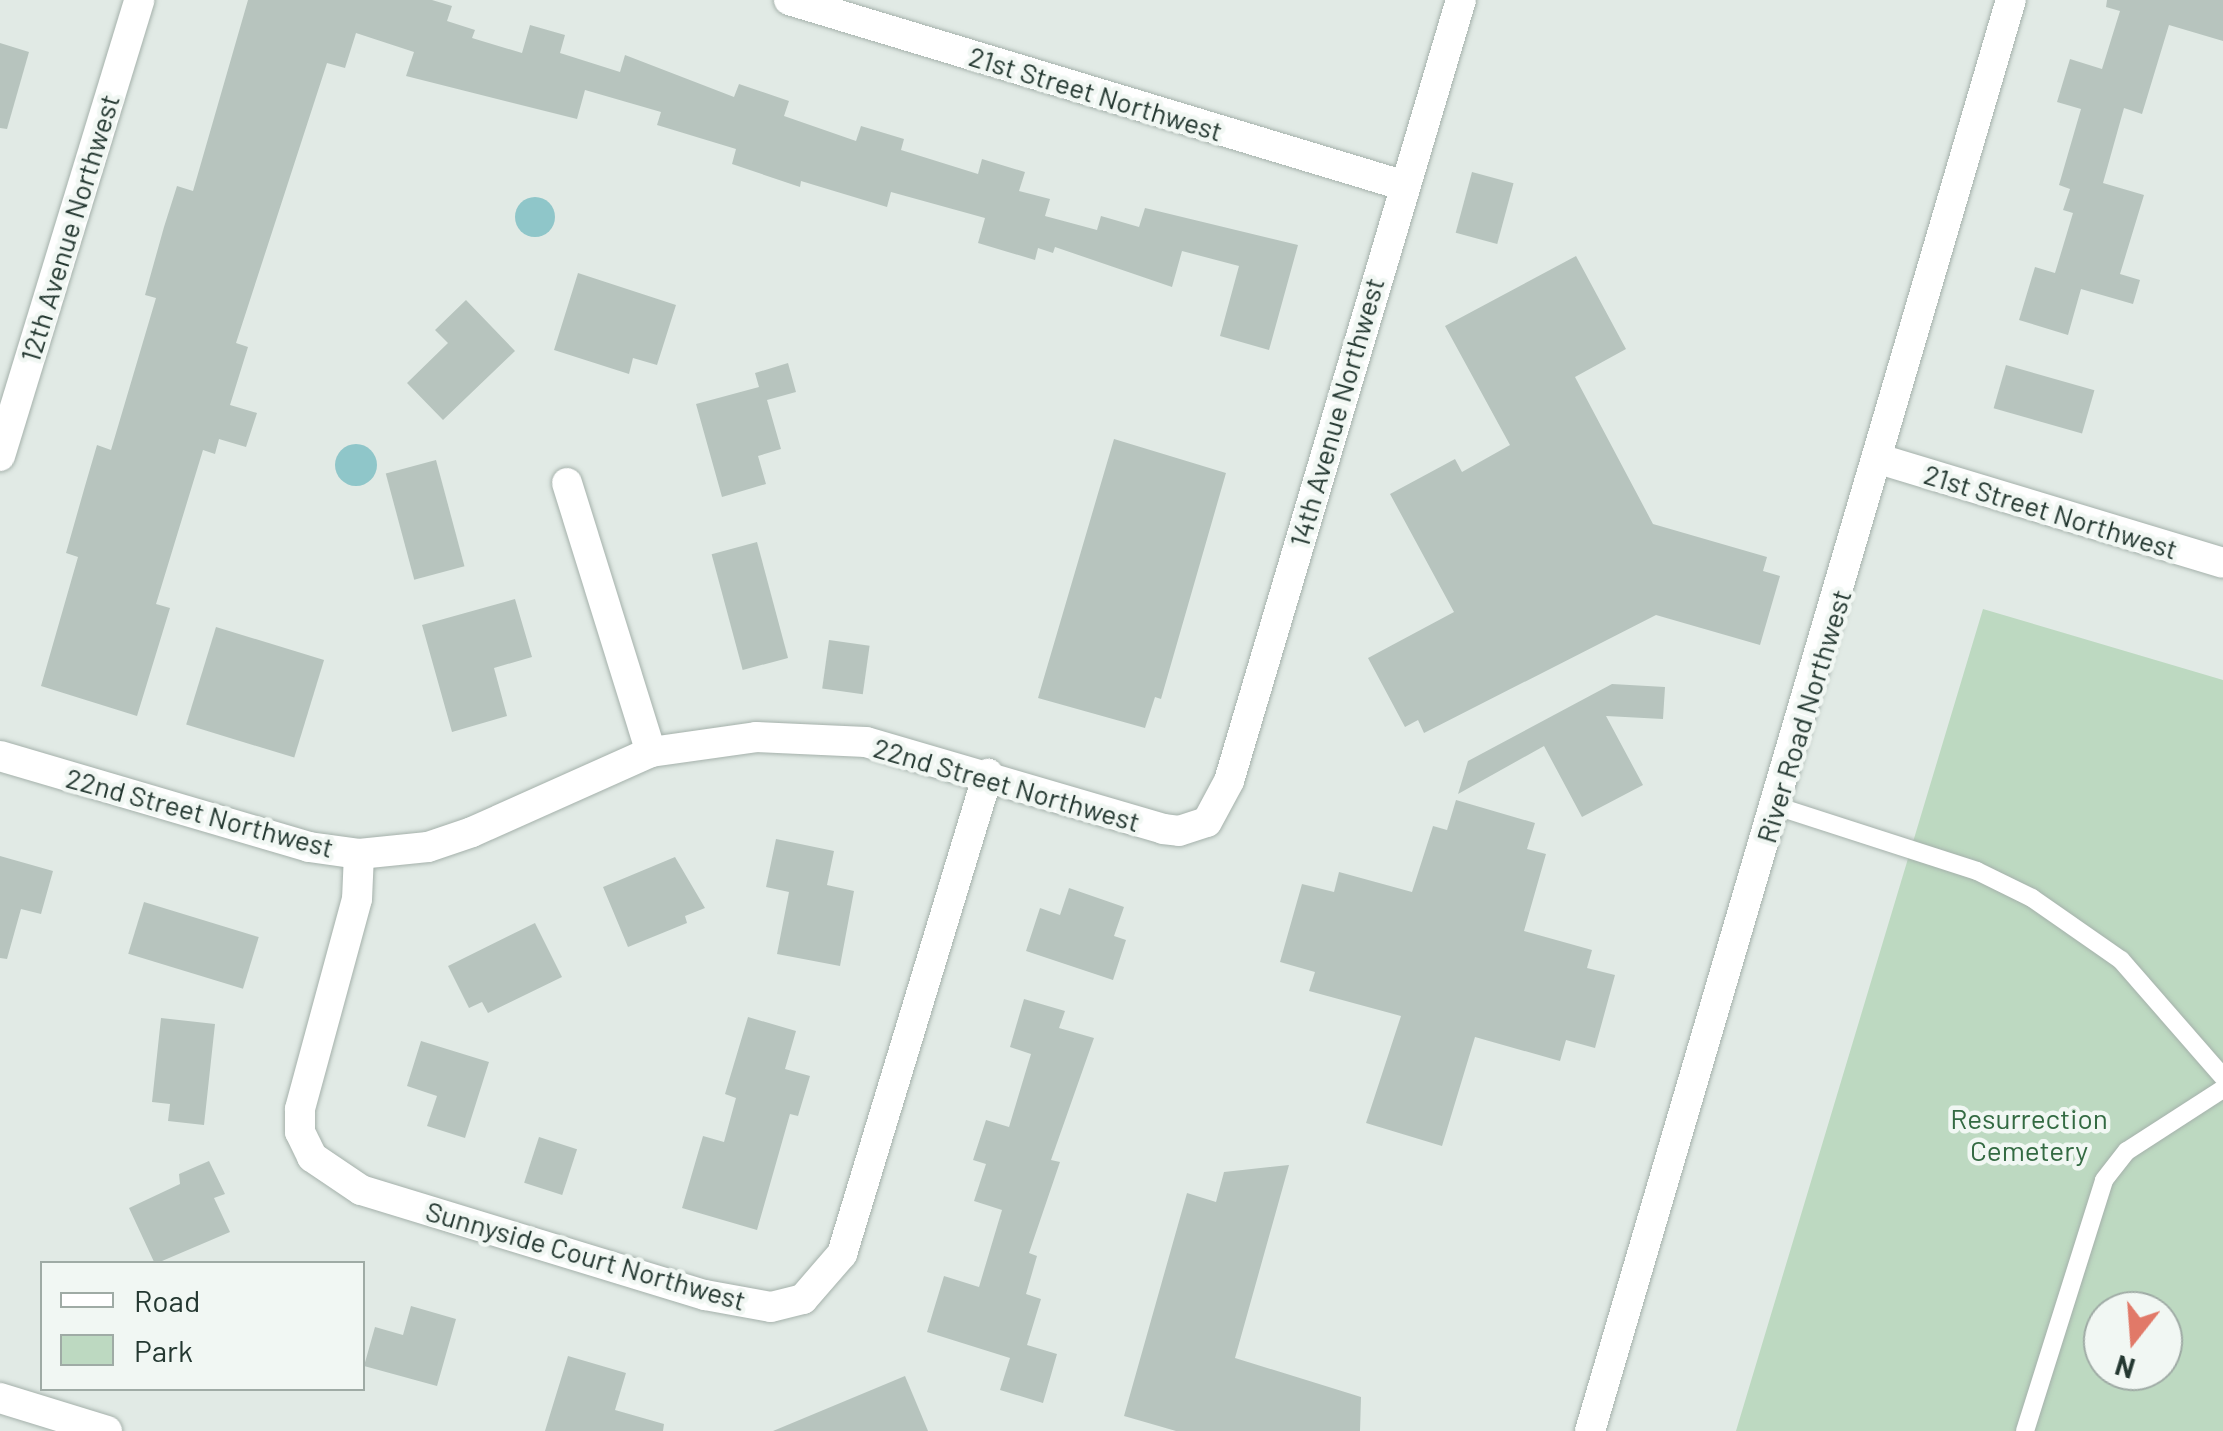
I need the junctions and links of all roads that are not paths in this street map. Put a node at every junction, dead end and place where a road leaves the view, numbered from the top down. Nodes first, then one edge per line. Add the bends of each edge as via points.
1 (138, 0) edge
2 (789, 0) edge
3 (1461, 0) edge
4 (2011, 0) edge
5 (1402, 185) junction
6 (0, 456) edge
7 (1879, 459) junction
8 (567, 484) dead end
9 (2223, 563) edge
10 (651, 752) junction
11 (0, 756) edge
12 (988, 774) junction
13 (1776, 806) junction
14 (1207, 822) joint
15 (359, 854) junction
16 (2223, 1077) edge
17 (2223, 1090) edge
18 (0, 1398) edge
19 (107, 1431) edge
20 (1590, 1431) edge
21 (2025, 1431) edge

1 - 6 street, 12th Avenue Northwest
2 - 5 street, 21st Street Northwest
3 - 5 street, 14th Avenue Northwest
4 - 7 street, River Road Northwest
5 - 14 street, 14th Avenue Northwest via 1229,781
7 - 9 street, 21st Street Northwest
7 - 13 street, River Road Northwest
8 - 10 street
10 - 12 street, 22nd Street Northwest via 698,742 812,737 866,742
10 - 15 street, 22nd Street Northwest via 472,832 428,847
11 - 15 street, 22nd Street Northwest via 309,847
12 - 14 street, 22nd Street Northwest via 1163,829
12 - 15 street, Sunnyside Court Northwest via 842,1254 803,1299 771,1306 705,1295 361,1190 312,1157 300,1132 300,1109 357,899
13 - 16 lane via 1977,871 2032,898 2121,960
13 - 20 street, River Road Northwest
17 - 21 lane via 2126,1151 2104,1180
18 - 19 street

